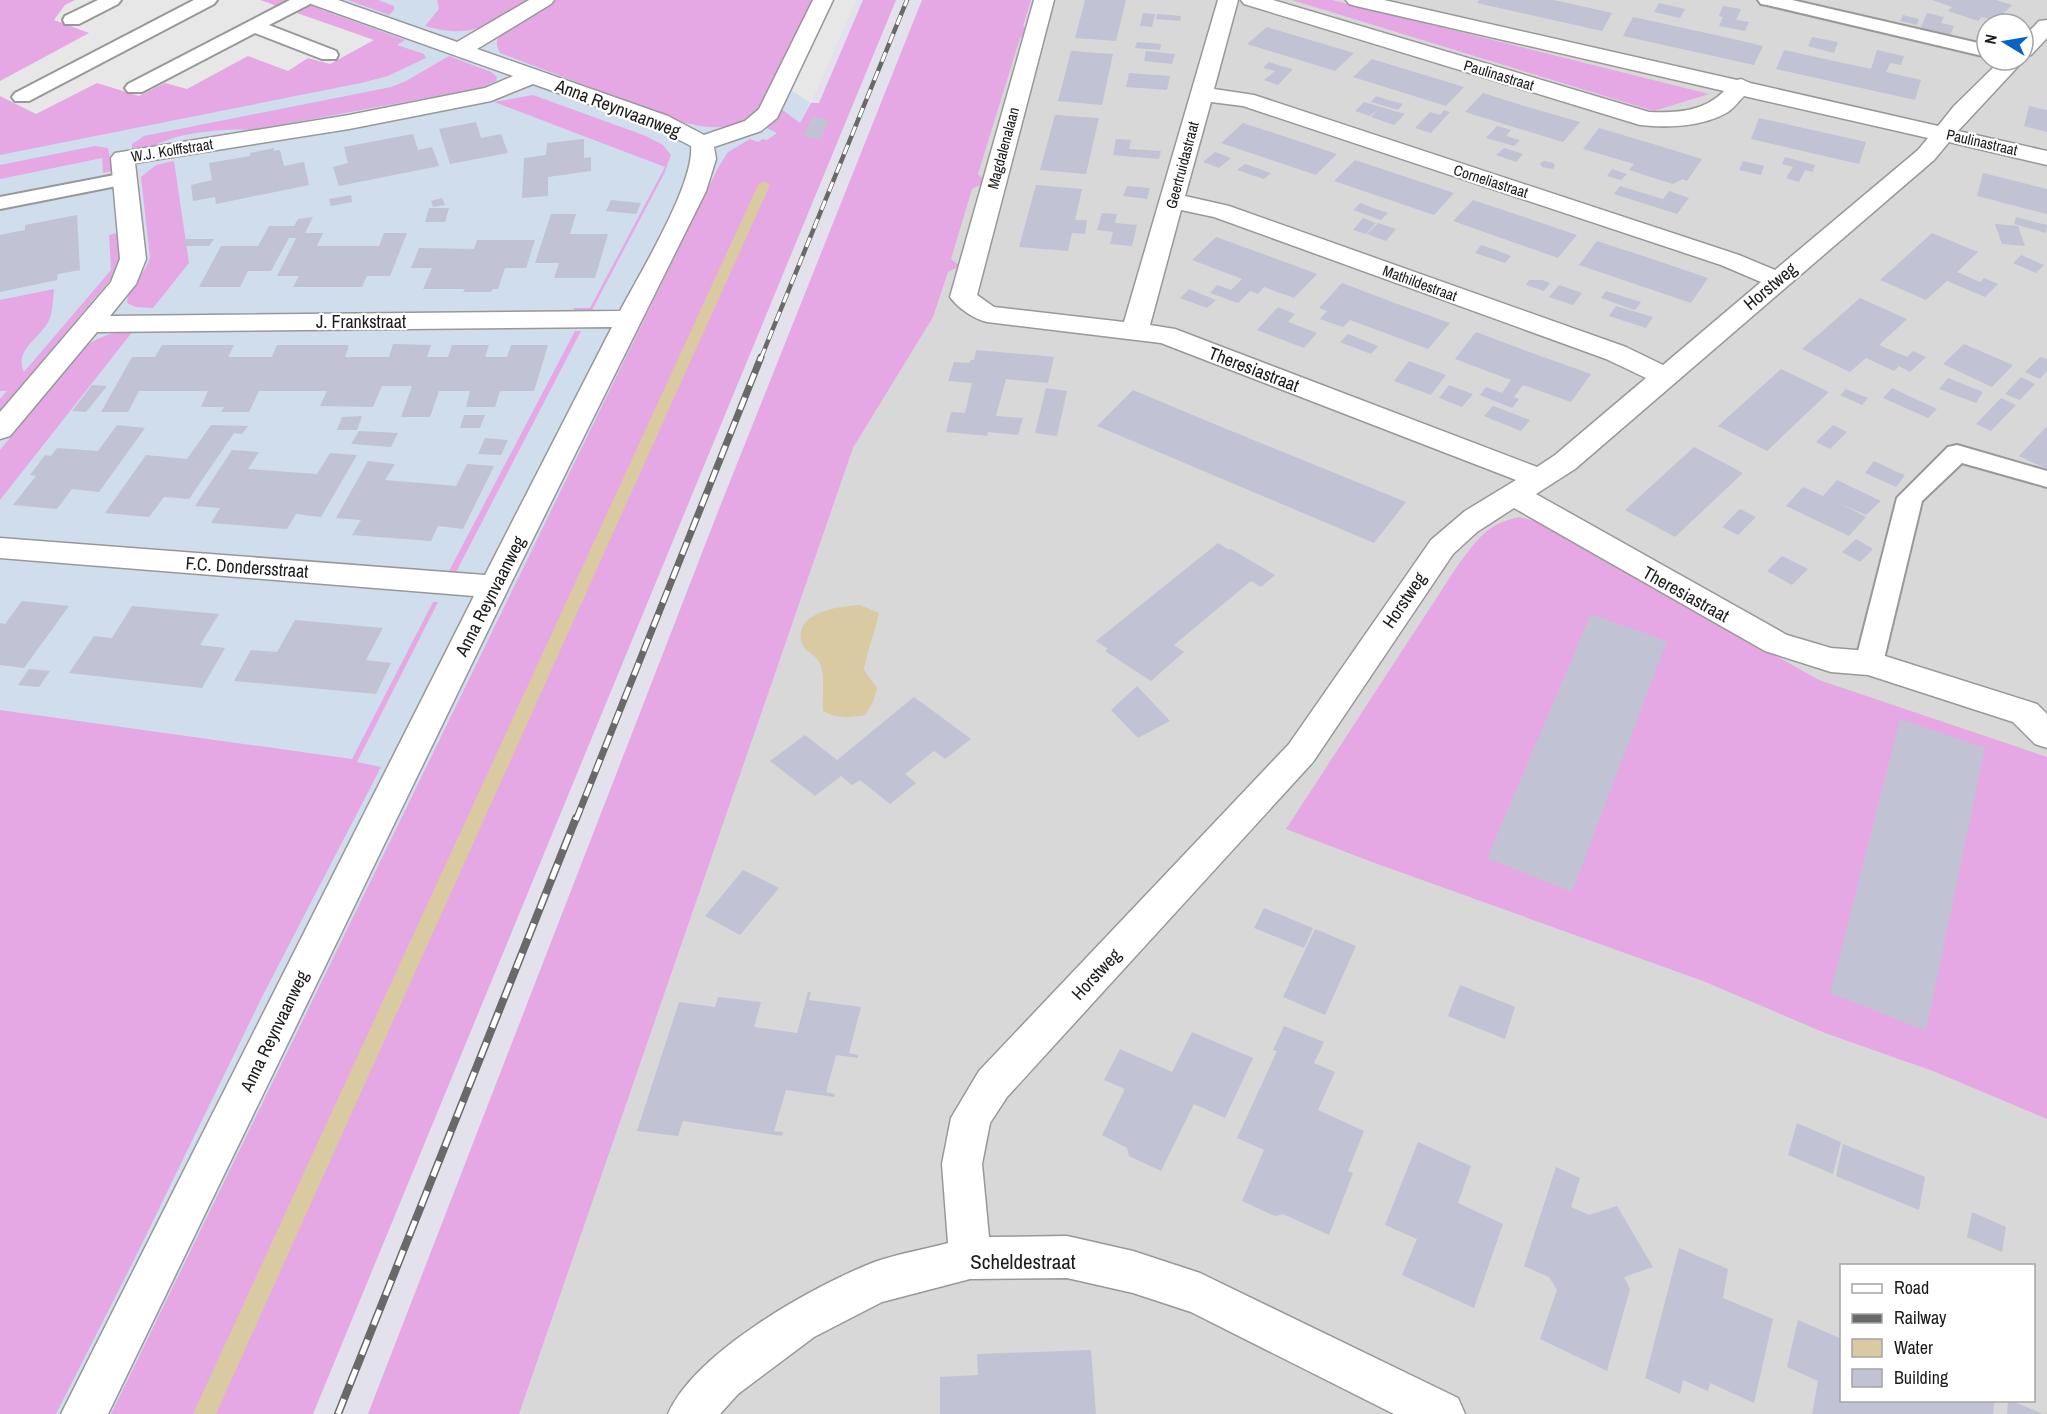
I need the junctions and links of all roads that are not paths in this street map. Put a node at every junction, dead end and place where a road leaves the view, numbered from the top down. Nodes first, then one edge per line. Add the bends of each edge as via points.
1 (112, 0) edge
2 (207, 0) edge
3 (304, 0) edge
4 (318, 0) edge
5 (544, 0) edge
6 (823, 0) edge
7 (1044, 0) edge
8 (1228, 0) edge
9 (1251, 0) edge
10 (1356, 0) edge
11 (1767, 0) edge
12 (72, 20) dead end
13 (254, 26) junction
14 (2047, 26) edge
15 (2035, 38) edge
16 (1975, 48) edge
17 (459, 50) junction
18 (329, 55) dead end
19 (2001, 72) edge
20 (532, 76) junction
21 (1741, 86) junction
22 (135, 88) dead end
23 (1201, 94) junction
24 (22, 97) dead end
25 (1943, 133) junction
26 (702, 143) junction
27 (2047, 158) edge
28 (125, 178) junction
29 (1172, 201) junction
30 (0, 203) edge
31 (1778, 280) junction
32 (963, 297) joint
33 (630, 319) junction
34 (92, 324) junction
35 (1135, 330) junction
36 (1664, 376) junction
37 (0, 430) edge
38 (2047, 479) edge
39 (1526, 487) junction
40 (0, 548) edge
41 (494, 587) junction
42 (1869, 663) junction
43 (2047, 735) edge
44 (970, 1258) junction
45 (84, 1414) edge
46 (691, 1414) edge
47 (1442, 1414) edge

1 - 12 lane
2 - 24 lane
3 - 13 lane
4 - 17 street, Anna Reynvaanweg
5 - 17 street
6 - 26 street via 769,113 753,126
7 - 32 street, Magdalenalaan
8 - 23 street, Geertruidastraat
9 - 21 street, Paulinastraat via 1656,121 1676,120 1720,106
10 - 21 street, Paulinastraat
11 - 16 lane
13 - 18 lane
13 - 22 lane
14 - 15 street
17 - 20 street, Anna Reynvaanweg
19 - 25 street, Horstweg
20 - 26 street, Anna Reynvaanweg via 660,121
20 - 28 street, W.J. Kolffstraat via 491,94 349,122 123,158
21 - 25 street, Paulinastraat
23 - 29 street, Geertruidastraat
23 - 31 street, Corneliastraat via 1246,100 1730,260
25 - 27 street, Paulinastraat
25 - 31 street, Horstweg via 1926,155
26 - 33 street, Anna Reynvaanweg via 704,159 694,191
28 - 30 lane
28 - 34 street, W.J. Kolffstraat via 133,259 123,284
29 - 35 street, Geertruidastraat
29 - 36 street, Mathildestraat via 1231,215 1616,353
31 - 36 street, Horstweg
32 - 35 street, Theresiastraat via 987,314
33 - 34 street, J. Frankstraat
33 - 41 street, Anna Reynvaanweg
34 - 37 street, W.J. Kolffstraat
35 - 39 street, Theresiastraat via 1166,335
36 - 39 street, Horstweg via 1564,462
38 - 42 lane via 1957,453 1910,498
39 - 42 street, Theresiastraat via 1776,643 1831,660
39 - 44 street, Horstweg via 1486,509 1442,547 1301,753 993,1083 971,1118 962,1164
40 - 41 street, F.C. Dondersstraat
41 - 45 street, Anna Reynvaanweg
42 - 43 street, Theresiastraat via 2025,713
44 - 46 street, Scheldestraat via 875,1283 799,1322 722,1378
44 - 47 street, Scheldestraat via 1067,1257 1167,1283 1200,1294

